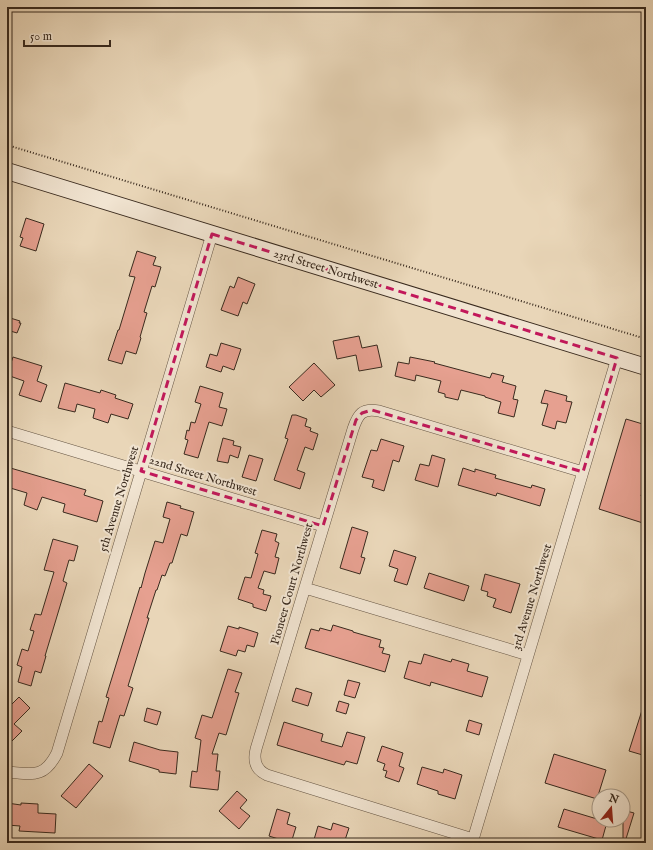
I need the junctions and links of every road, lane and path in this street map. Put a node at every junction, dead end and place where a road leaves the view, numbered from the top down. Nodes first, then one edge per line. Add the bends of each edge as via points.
1 (7, 145) edge
2 (7, 171) edge
3 (212, 234) junction
4 (646, 339) edge
5 (617, 358) junction
6 (646, 367) edge
7 (7, 431) edge
8 (141, 471) junction
9 (583, 472) junction
10 (323, 526) junction
11 (305, 588) junction
12 (528, 655) junction
13 (7, 772) edge
14 (473, 841) edge

1 - 4 path
2 - 3 street, 23rd Street Northwest
3 - 5 street, 23rd Street Northwest
3 - 8 street, 5th Avenue Northwest
5 - 6 street, 23rd Street Northwest
5 - 9 street, 3rd Avenue Northwest
7 - 8 street, 22nd Street Northwest
8 - 10 street, 22nd Street Northwest
8 - 13 street, 5th Avenue Northwest via 52,762 47,768 35,773
9 - 10 street, Pioneer Court Northwest via 379,411 365,411 356,420
9 - 12 street, 3rd Avenue Northwest
10 - 11 street, Pioneer Court Northwest
11 - 12 street
11 - 14 street, Pioneer Court Northwest via 256,749 254,758 259,770 272,777
12 - 14 street, 3rd Avenue Northwest

